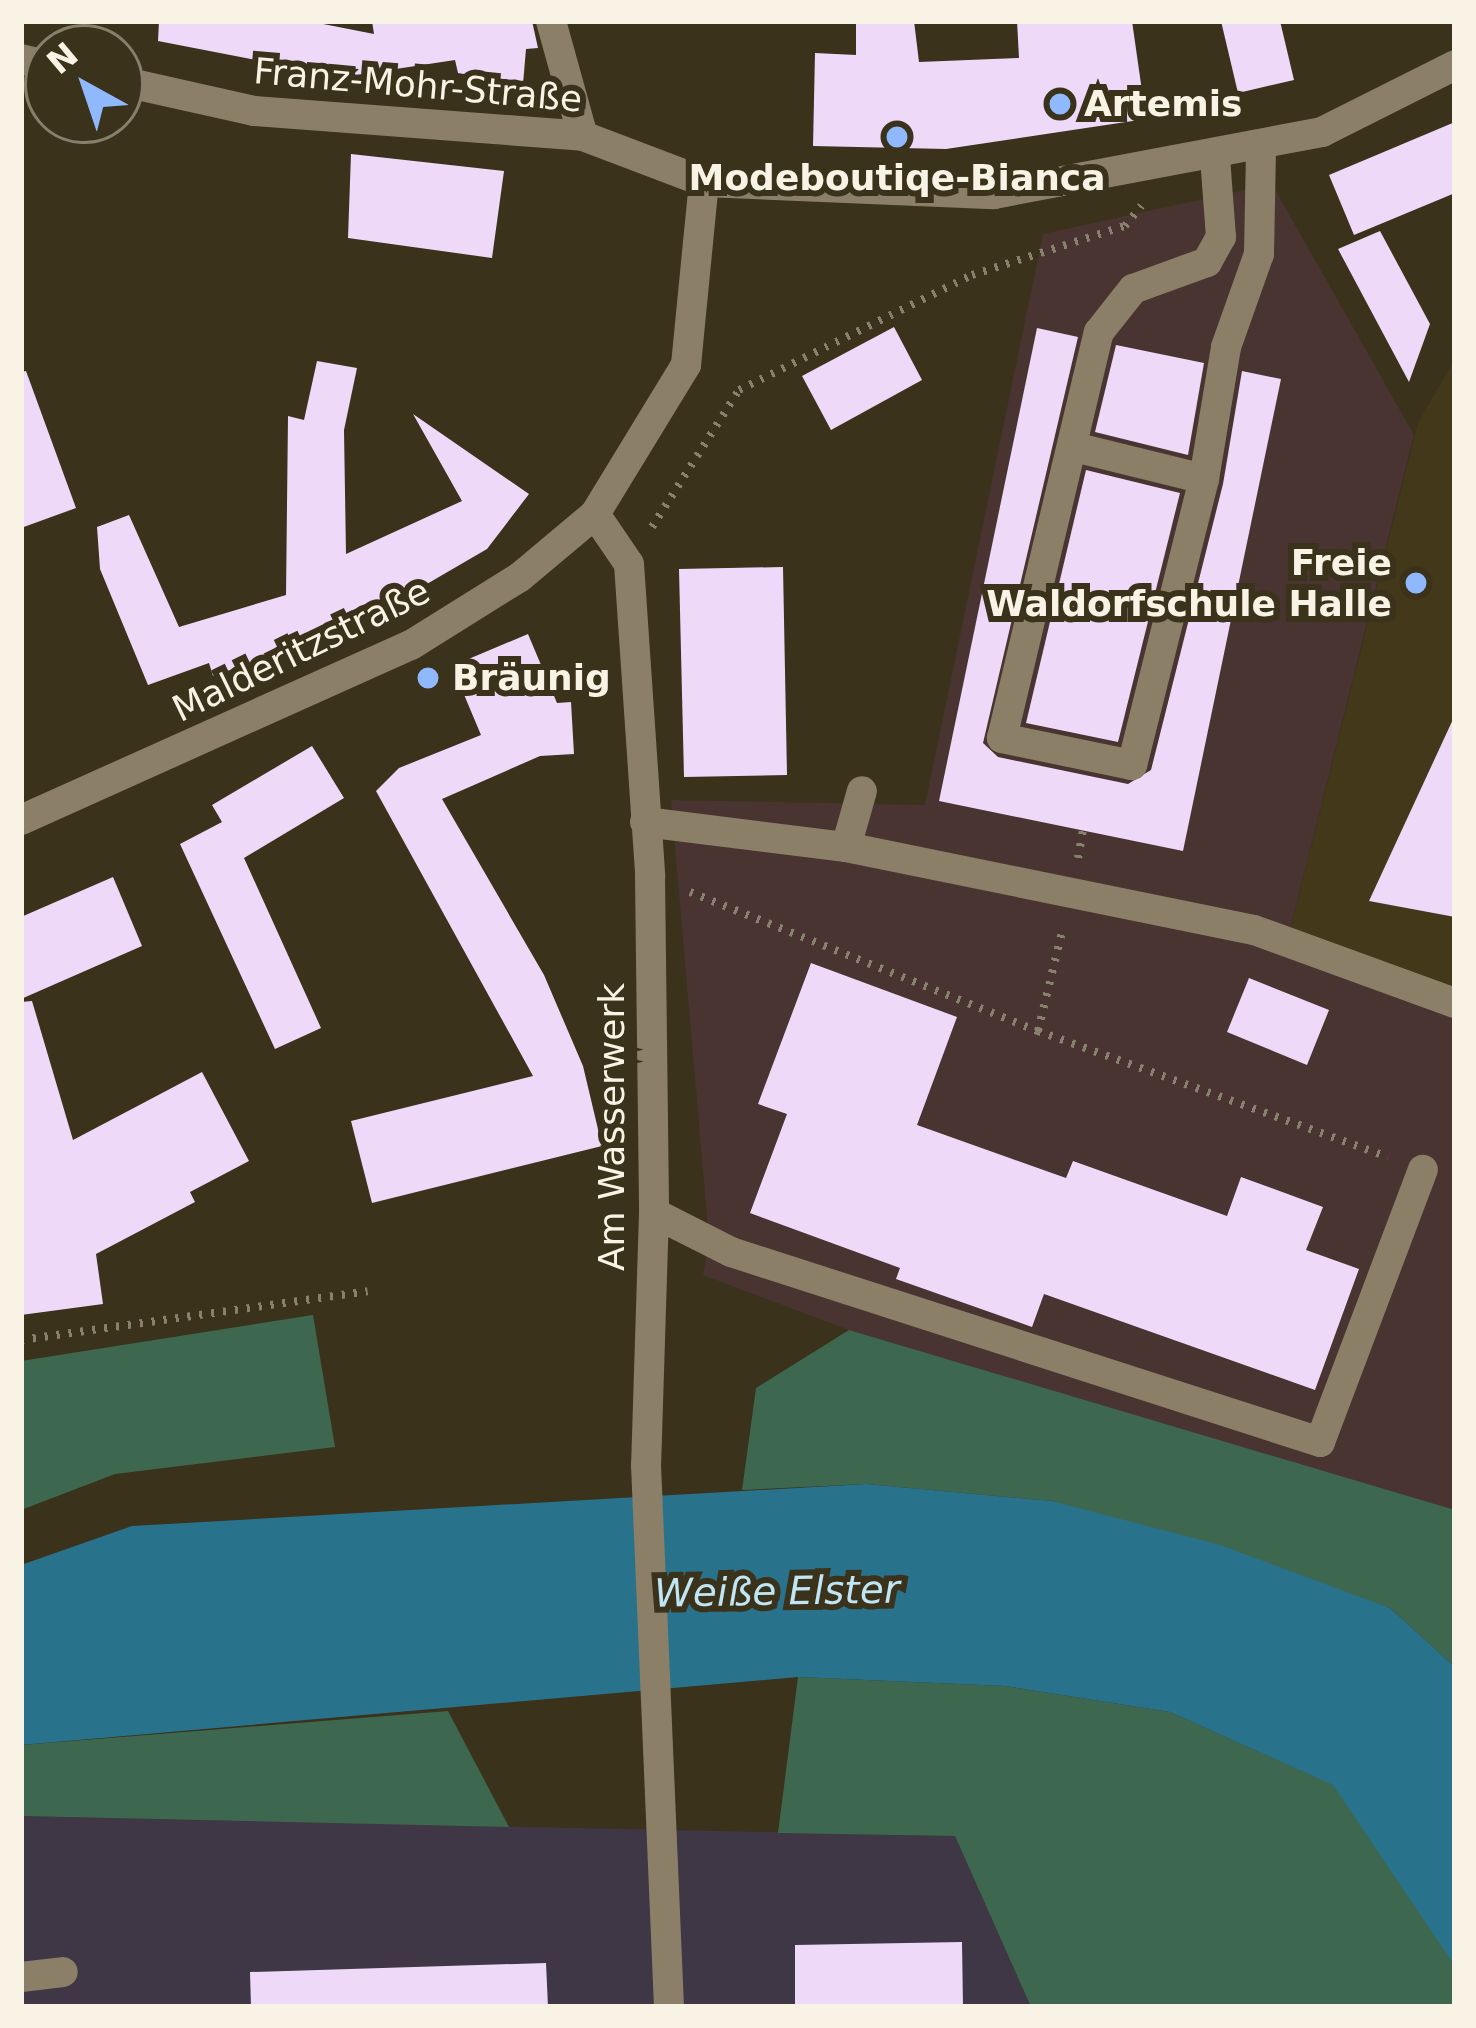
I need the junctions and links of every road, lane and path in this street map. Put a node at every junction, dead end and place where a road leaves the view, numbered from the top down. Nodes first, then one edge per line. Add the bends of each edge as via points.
1 (551, 21) edge
2 (1450, 73) edge
3 (144, 86) edge
4 (583, 136) junction
5 (1261, 147) junction
6 (1215, 158) junction
7 (1174, 166) junction
8 (704, 182) junction
9 (1074, 447) junction
10 (1204, 479) junction
11 (595, 514) junction
12 (629, 564) junction
13 (862, 791) dead end
14 (21, 820) edge
15 (645, 822) junction
16 (846, 847) junction
17 (650, 876) junction
18 (1455, 1003) edge
19 (1423, 1170) joint
20 (653, 1213) junction
21 (368, 1291) dead end
22 (21, 1340) edge
23 (63, 1972) dead end
24 (21, 1977) edge
25 (669, 2007) edge

1 - 4 street
2 - 5 street, Franz-Mohr-Straße via 1322,132
3 - 4 street, Franz-Mohr-Straße via 254,111
4 - 8 street, Franz-Mohr-Straße
5 - 6 street, Franz-Mohr-Straße
5 - 10 street via 1259,254 1226,347
6 - 7 street, Franz-Mohr-Straße
6 - 9 street via 1221,237 1207,262 1133,289 1111,308
7 - 8 street, Franz-Mohr-Straße via 994,194
7 - 12 path via 1125,226 972,275 739,390
8 - 11 street, Malderitzstraße via 686,365
9 - 10 street
9 - 10 street via 1003,738 1132,765
11 - 12 street
11 - 14 street, Malderitzstraße via 520,577 411,645
12 - 15 street, Am Wasserwerk
13 - 16 street
15 - 16 street
15 - 17 street, Am Wasserwerk
16 - 18 street via 1254,930
17 - 19 path via 1038,1031
17 - 20 street, Am Wasserwerk
19 - 20 street via 1320,1442 731,1252
20 - 25 street, Am Wasserwerk via 646,1465
21 - 22 path
23 - 24 street

